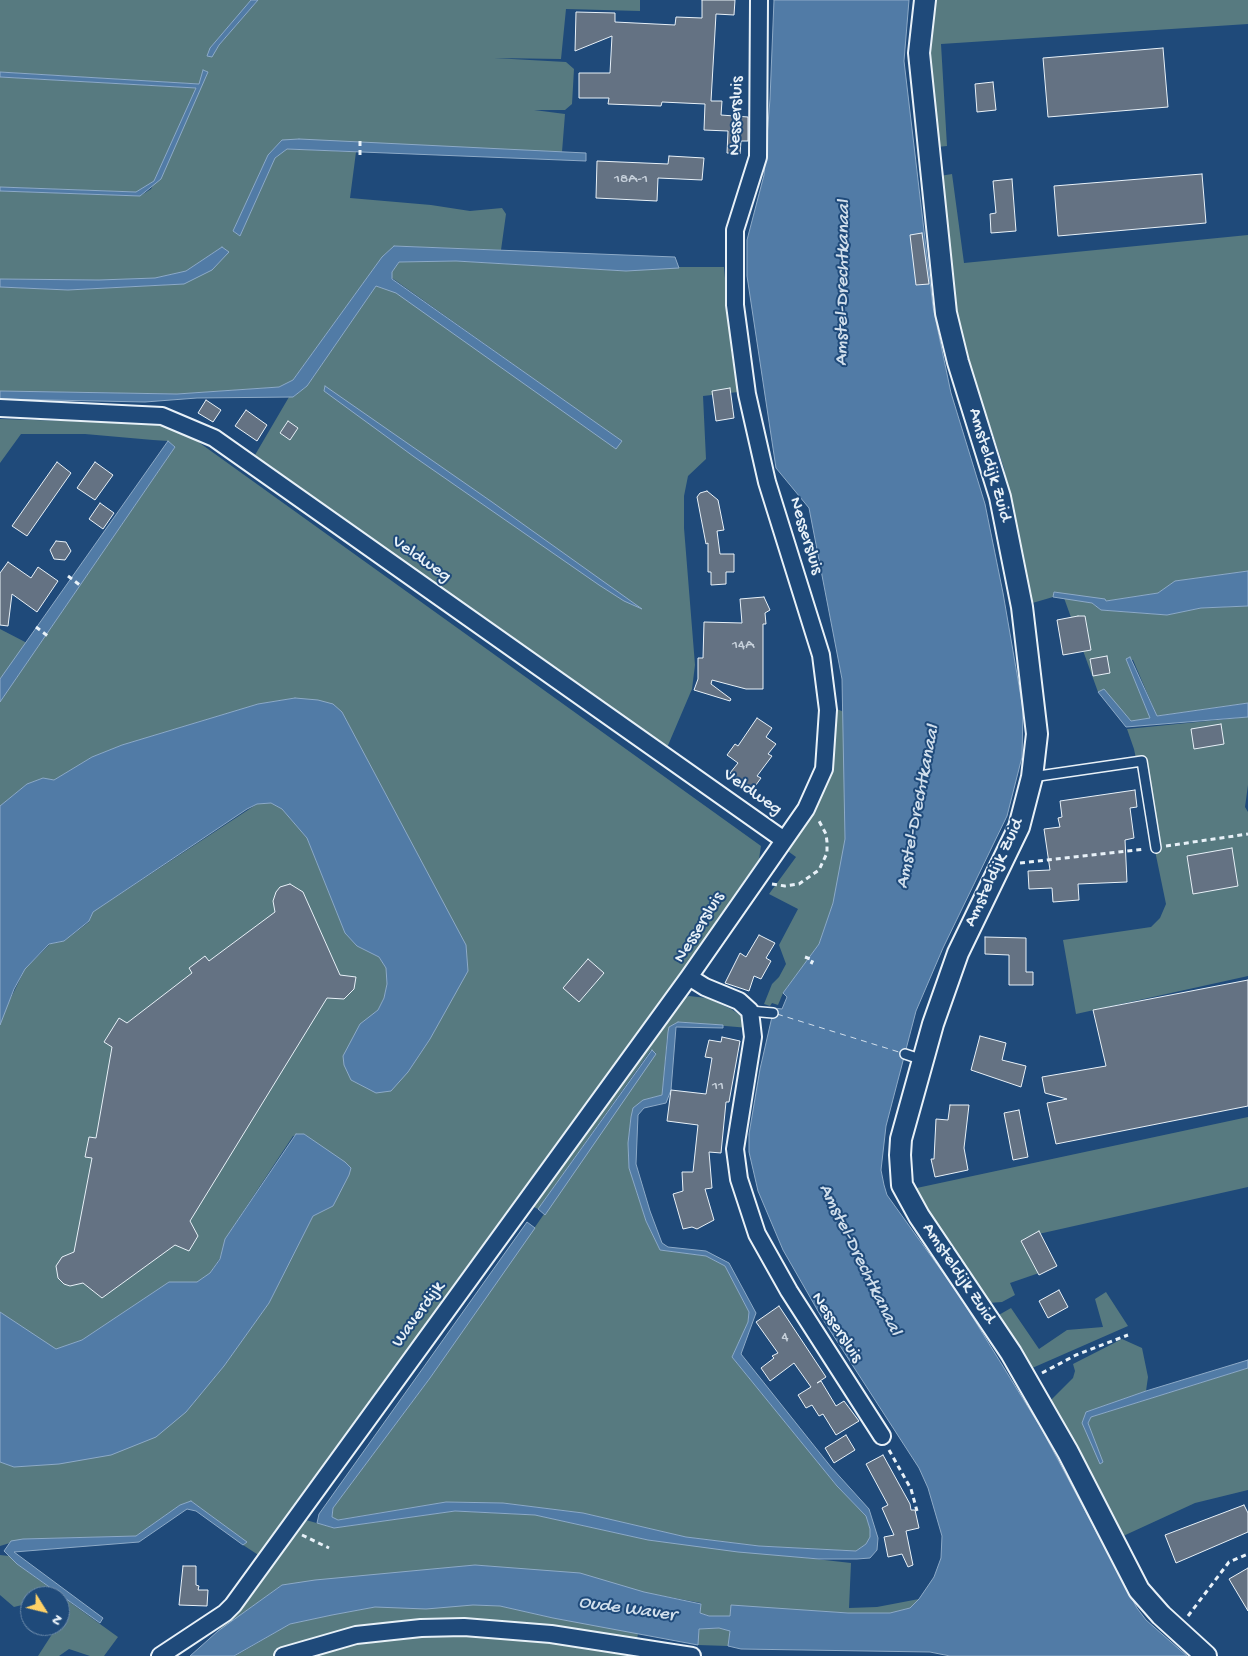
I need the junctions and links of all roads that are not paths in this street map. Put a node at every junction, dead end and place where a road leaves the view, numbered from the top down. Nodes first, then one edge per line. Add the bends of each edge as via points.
1 (759, 0) edge
2 (925, 0) edge
3 (0, 408) edge
4 (1032, 777) junction
5 (784, 840) junction
6 (1156, 848) road end
7 (689, 977) junction
8 (750, 1011) junction
9 (773, 1013) dead end
10 (882, 1436) road end
11 (160, 1656) edge
12 (283, 1656) edge
13 (692, 1656) edge
14 (1206, 1656) edge

1 - 5 street, Nessersluis via 758,157 735,230 735,305 747,394 767,482 821,654 828,710 824,769 806,809
2 - 4 street, Amsteldijk Zuid via 919,53 946,313 1000,497 1022,607 1037,734
3 - 5 street, Veldweg via 162,416 214,438
4 - 6 lane via 1142,761
4 - 14 street, Amsteldijk Zuid via 1019,827 958,953 914,1057 901,1139 902,1185 1027,1381 1068,1452 1131,1576 1149,1602
5 - 7 street, Nessersluis
7 - 8 street, Nessersluis via 739,1001
7 - 11 street, Waverdijk via 225,1613
8 - 9 lane, Nessersluis
8 - 10 street, Nessersluis via 753,1037 735,1149 739,1179 757,1234 789,1291
12 - 13 street via 356,1635 464,1627 551,1634

